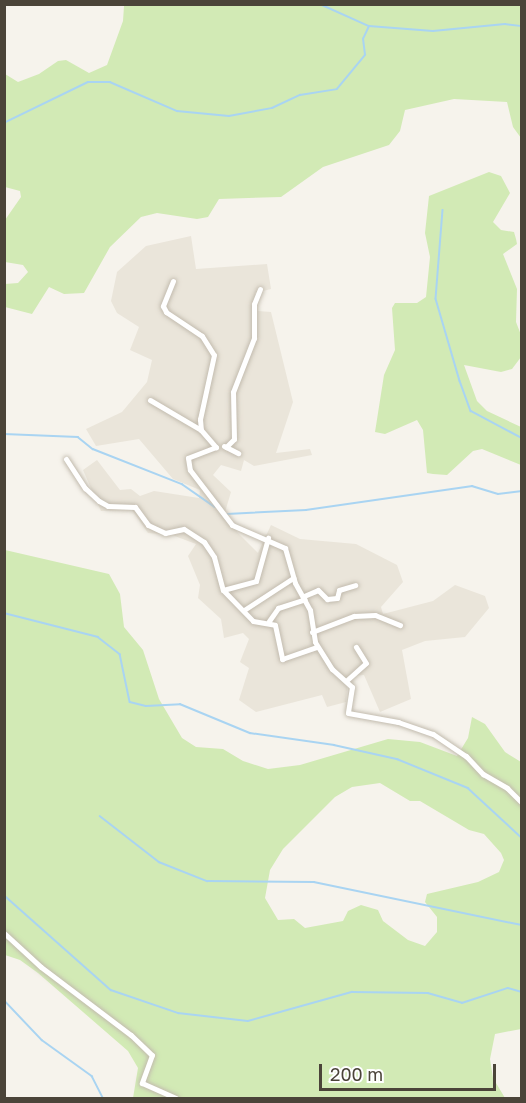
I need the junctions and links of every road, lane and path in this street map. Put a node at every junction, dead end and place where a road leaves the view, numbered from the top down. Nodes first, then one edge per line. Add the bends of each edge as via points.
1 (173, 281) dead end
2 (260, 289) dead end
3 (150, 400) dead end
4 (201, 430) junction
5 (217, 445) junction
6 (226, 447) junction
7 (238, 453) dead end
8 (66, 459) dead end
9 (268, 538) junction
10 (293, 578) junction
11 (355, 585) dead end
12 (223, 590) junction
13 (304, 598) junction
14 (244, 610) junction
15 (269, 621) junction
16 (400, 625) dead end
17 (312, 632) junction
18 (317, 647) junction
19 (356, 647) dead end
20 (347, 680) junction
21 (522, 803) edge
22 (4, 933) edge
23 (176, 1098) edge

1 - 4 street via 163,306 166,312 202,336 214,355
2 - 6 street via 254,304 254,338 231,399 234,439
3 - 4 street
4 - 5 street
5 - 6 street
5 - 9 street via 189,458 187,463 221,514 239,529
6 - 7 street
8 - 12 street via 99,501 108,506 135,507 148,525 165,533 184,530 204,542 214,557
9 - 10 street via 285,548
9 - 12 street via 256,581
10 - 13 street
10 - 14 street
11 - 13 street via 339,590 337,598 327,599 318,590
12 - 14 street
13 - 15 street via 278,608
13 - 17 street
14 - 15 street via 254,621
15 - 18 street via 275,625 282,658
16 - 17 street via 375,615 354,616
17 - 18 street
18 - 20 street via 332,669
19 - 20 street via 366,663
20 - 21 street via 353,690 348,713 398,722 433,734
22 - 23 street via 138,1042 152,1056 142,1083

